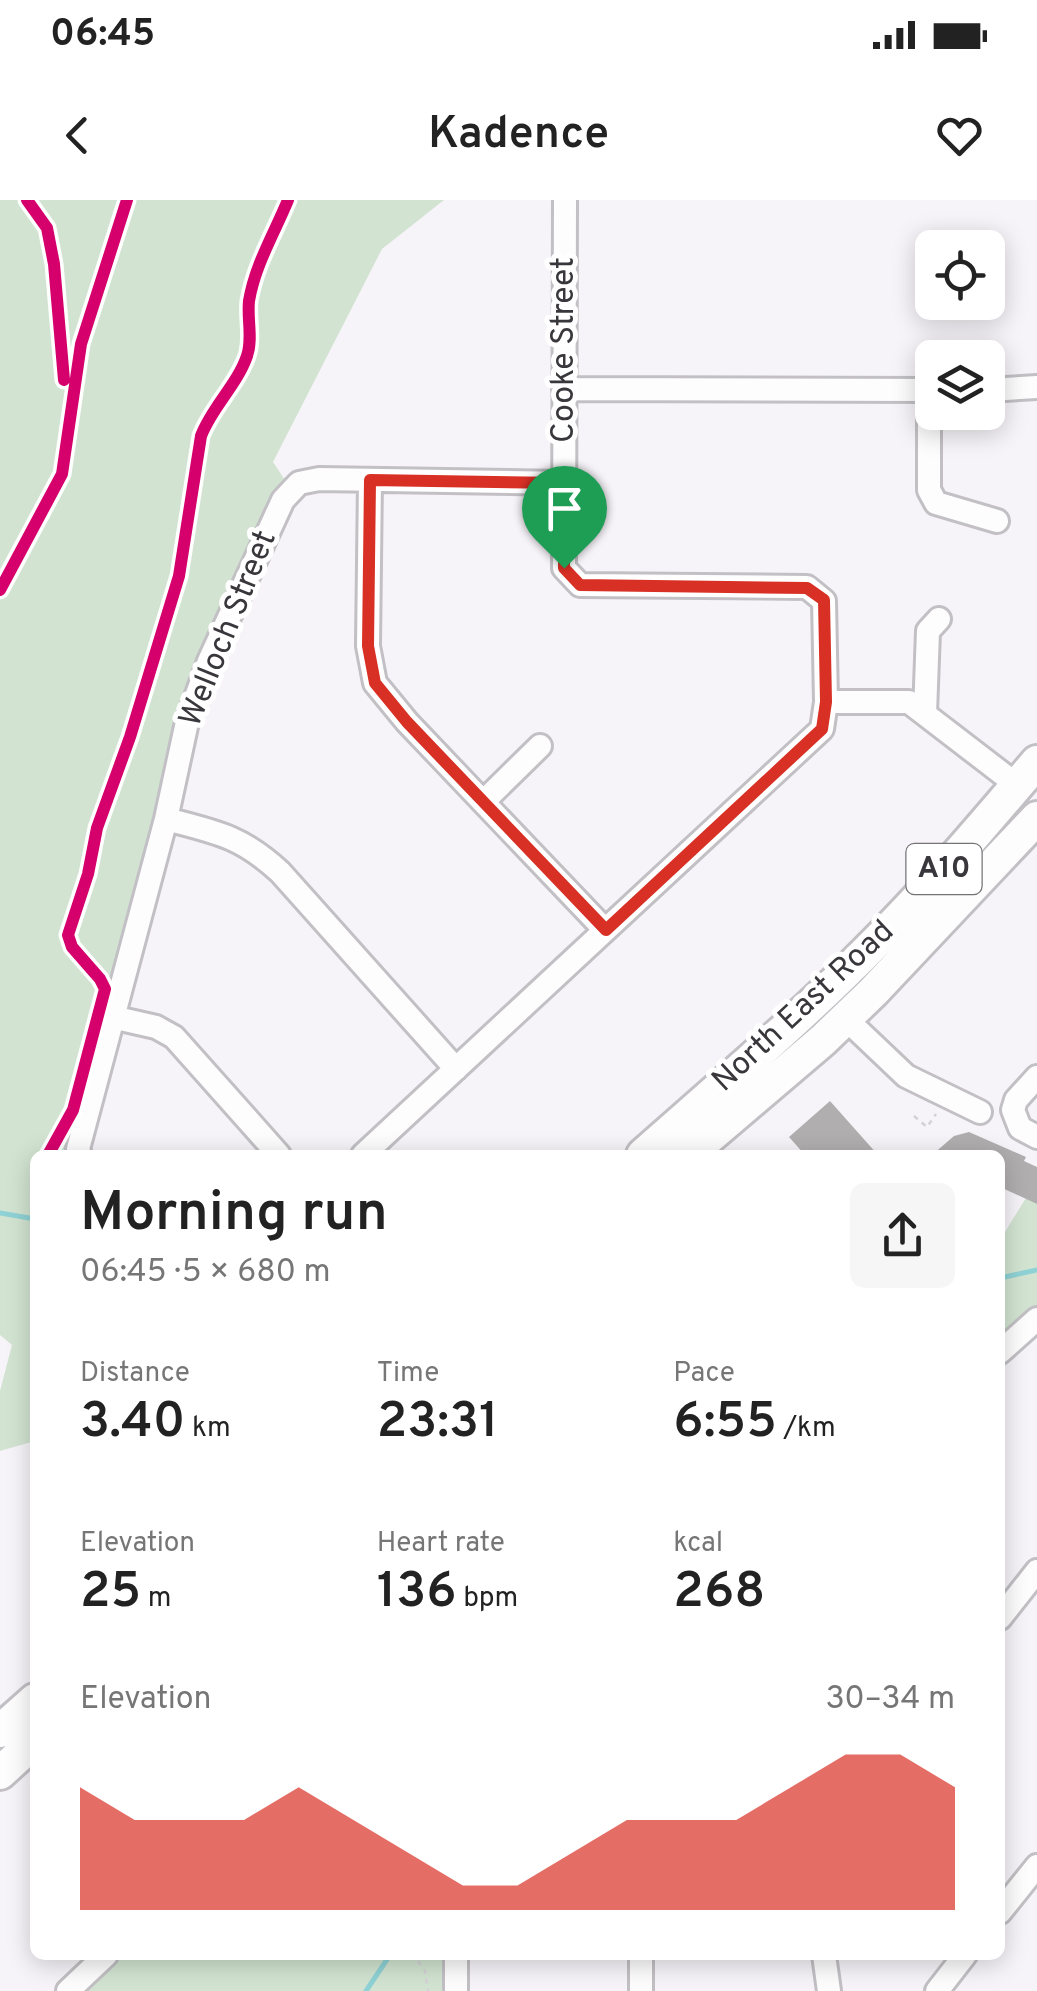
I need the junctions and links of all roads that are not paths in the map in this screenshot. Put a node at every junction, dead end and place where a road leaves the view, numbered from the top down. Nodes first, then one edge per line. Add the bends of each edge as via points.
1 (565, 200) edge
2 (1037, 386) edge
3 (564, 389) junction
4 (1005, 389) edge
5 (915, 390) edge
6 (930, 430) edge
7 (370, 480) junction
8 (564, 483) junction
9 (997, 521) dead end
10 (938, 619) dead end
11 (826, 702) junction
12 (925, 714) junction
13 (540, 746) dead end
14 (1027, 774) edge
15 (483, 802) junction
16 (1037, 818) edge
17 (166, 819) junction
18 (606, 930) junction
19 (846, 972) junction
20 (112, 1017) junction
21 (798, 1017) junction
22 (845, 1018) junction
23 (456, 1069) junction
24 (1037, 1077) edge
25 (980, 1112) dead end
26 (1037, 1137) edge
27 (78, 1150) edge
28 (275, 1150) edge
29 (369, 1150) edge
30 (649, 1150) edge
31 (694, 1150) edge
32 (1037, 1319) edge
33 (1005, 1348) edge
34 (1037, 1571) edge
35 (1005, 1612) edge
36 (30, 1705) edge
37 (0, 1732) edge
38 (30, 1746) edge
39 (0, 1773) edge
40 (1037, 1866) edge
41 (1005, 1906) edge
42 (101, 1960) edge
43 (456, 1960) edge
44 (641, 1960) edge
45 (824, 1960) edge
46 (961, 1960) edge
47 (68, 1991) edge
48 (456, 1991) edge
49 (641, 1991) edge
50 (829, 1991) edge
51 (936, 1991) edge

1 - 3 street, Cooke Street
2 - 4 street
3 - 5 street
3 - 8 street, Cooke Street
6 - 9 street via 928,490 936,503
7 - 8 street, Welloch Street
7 - 15 street via 368,646 375,683
7 - 17 street, Welloch Street via 298,483 283,500 209,661 187,722
8 - 11 street, Cooke Street via 564,568 580,585 807,588 824,600
10 - 12 street via 928,631
11 - 12 street via 909,702
11 - 18 street via 822,729
12 - 14 street
13 - 15 street
14 - 19 highway, North East Road / A10
15 - 18 street
16 - 22 highway, North East Road / A10
17 - 20 street, Welloch Street
17 - 23 street via 254,848
18 - 23 street
19 - 21 highway, North East Road / A10
19 - 22 highway
20 - 27 street, Welloch Street
20 - 28 street via 174,1037
21 - 22 highway via 824,1012
21 - 30 highway, North East Road / A10
22 - 25 street via 906,1076
22 - 31 highway, North East Road / A10
23 - 29 street
24 - 26 street via 1012,1110 1020,1128
32 - 33 street
34 - 35 street
36 - 37 highway
38 - 39 highway
40 - 41 street
42 - 47 street
43 - 48 street
44 - 49 street
45 - 50 street
46 - 51 street

